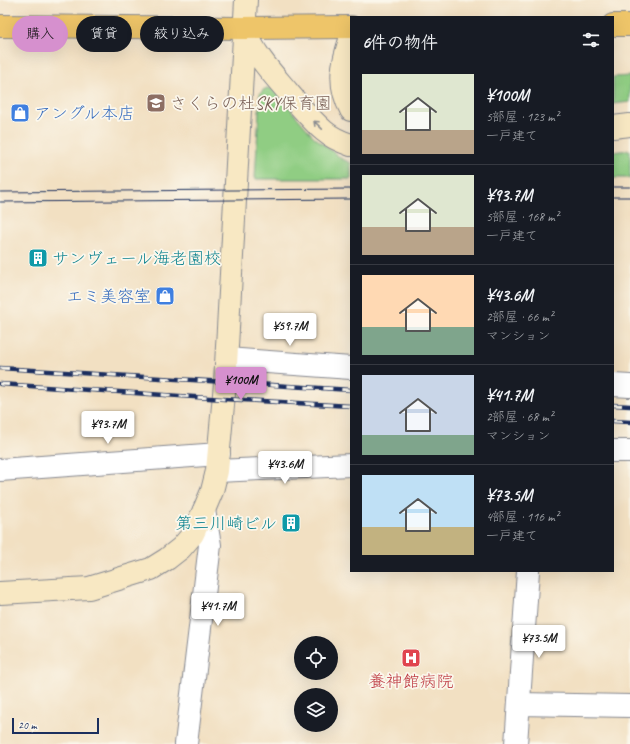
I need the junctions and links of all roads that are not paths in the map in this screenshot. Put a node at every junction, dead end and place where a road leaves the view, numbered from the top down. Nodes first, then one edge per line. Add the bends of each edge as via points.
1 (246, 0) edge
2 (614, 25) edge
3 (630, 25) edge
4 (0, 26) edge
5 (350, 27) edge
6 (244, 28) junction
7 (350, 39) edge
8 (350, 108) edge
9 (630, 125) edge
10 (614, 127) edge
11 (350, 144) edge
12 (227, 359) junction
13 (350, 368) edge
14 (614, 385) edge
15 (630, 386) edge
16 (614, 451) edge
17 (630, 451) edge
18 (218, 463) junction
19 (350, 464) edge
20 (0, 470) edge
21 (204, 510) junction
22 (528, 572) edge
23 (0, 593) edge
24 (519, 704) junction
25 (630, 706) edge
26 (186, 744) edge
27 (516, 744) edge

1 - 6 street
2 - 3 highway
4 - 6 highway
5 - 6 highway
11 -> 6 street via 325,132 308,116 263,62
6 - 12 street
7 - 8 street via 341,76 345,100
9 - 10 street
12 - 13 street
12 - 18 street
14 - 15 street
16 - 17 street
18 - 19 street
18 - 20 street
18 - 21 street via 212,491
21 - 23 street via 193,534 181,548 151,569 89,588
21 - 26 street via 210,545
22 - 24 street
24 - 25 street
24 - 27 street

